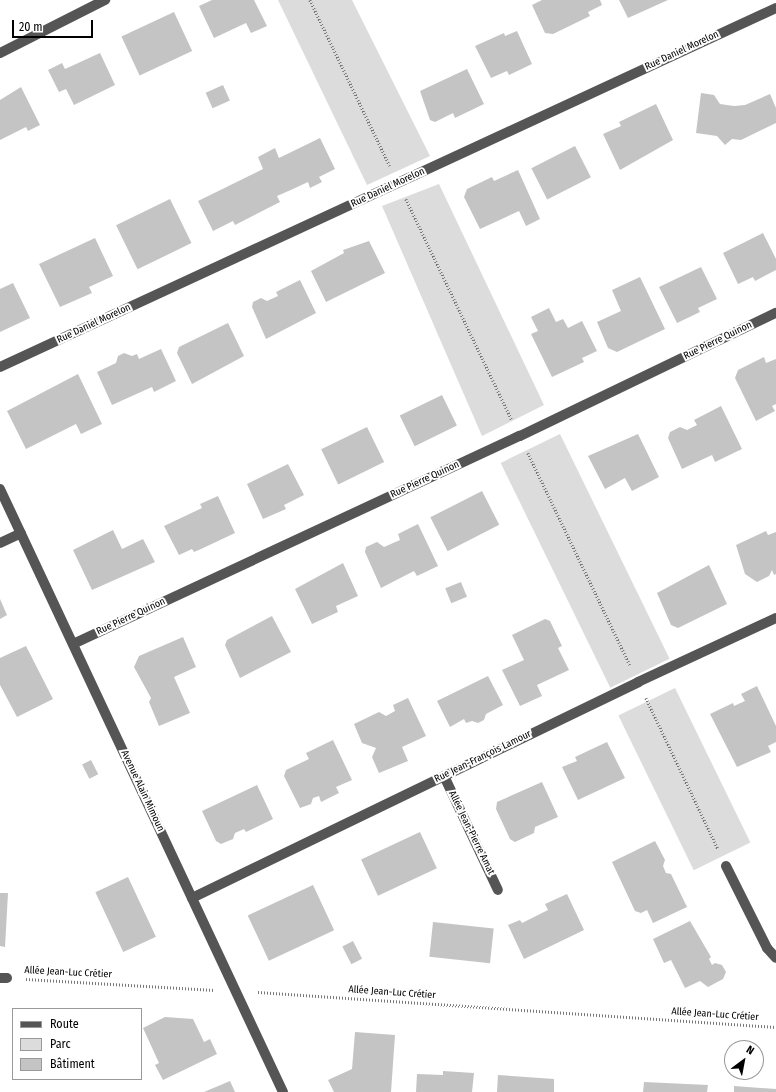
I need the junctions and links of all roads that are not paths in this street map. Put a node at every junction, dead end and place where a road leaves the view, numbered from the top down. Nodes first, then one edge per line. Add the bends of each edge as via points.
1 (105, 0) edge
2 (776, 8) edge
3 (0, 53) edge
4 (776, 313) edge
5 (0, 367) edge
6 (0, 489) edge
7 (21, 533) junction
8 (0, 542) edge
9 (776, 618) edge
10 (73, 644) junction
11 (444, 776) junction
12 (726, 866) dead end
13 (498, 890) dead end
14 (192, 898) junction
15 (776, 958) edge
16 (283, 1092) edge

1 - 3 street
2 - 5 street, Rue Daniel Morelon
4 - 10 street, Rue Pierre Quinon via 520,436
6 - 7 street, Avenue Alain Mimoun
7 - 8 street
7 - 10 street, Avenue Alain Mimoun
9 - 11 street, Rue Jean-François Lamour
10 - 14 street, Avenue Alain Mimoun
11 - 13 street, Allée Jean-Pierre Amat
11 - 14 street, Rue Jean-François Lamour
12 - 15 street via 767,948
14 - 16 street, Avenue Alain Mimoun

